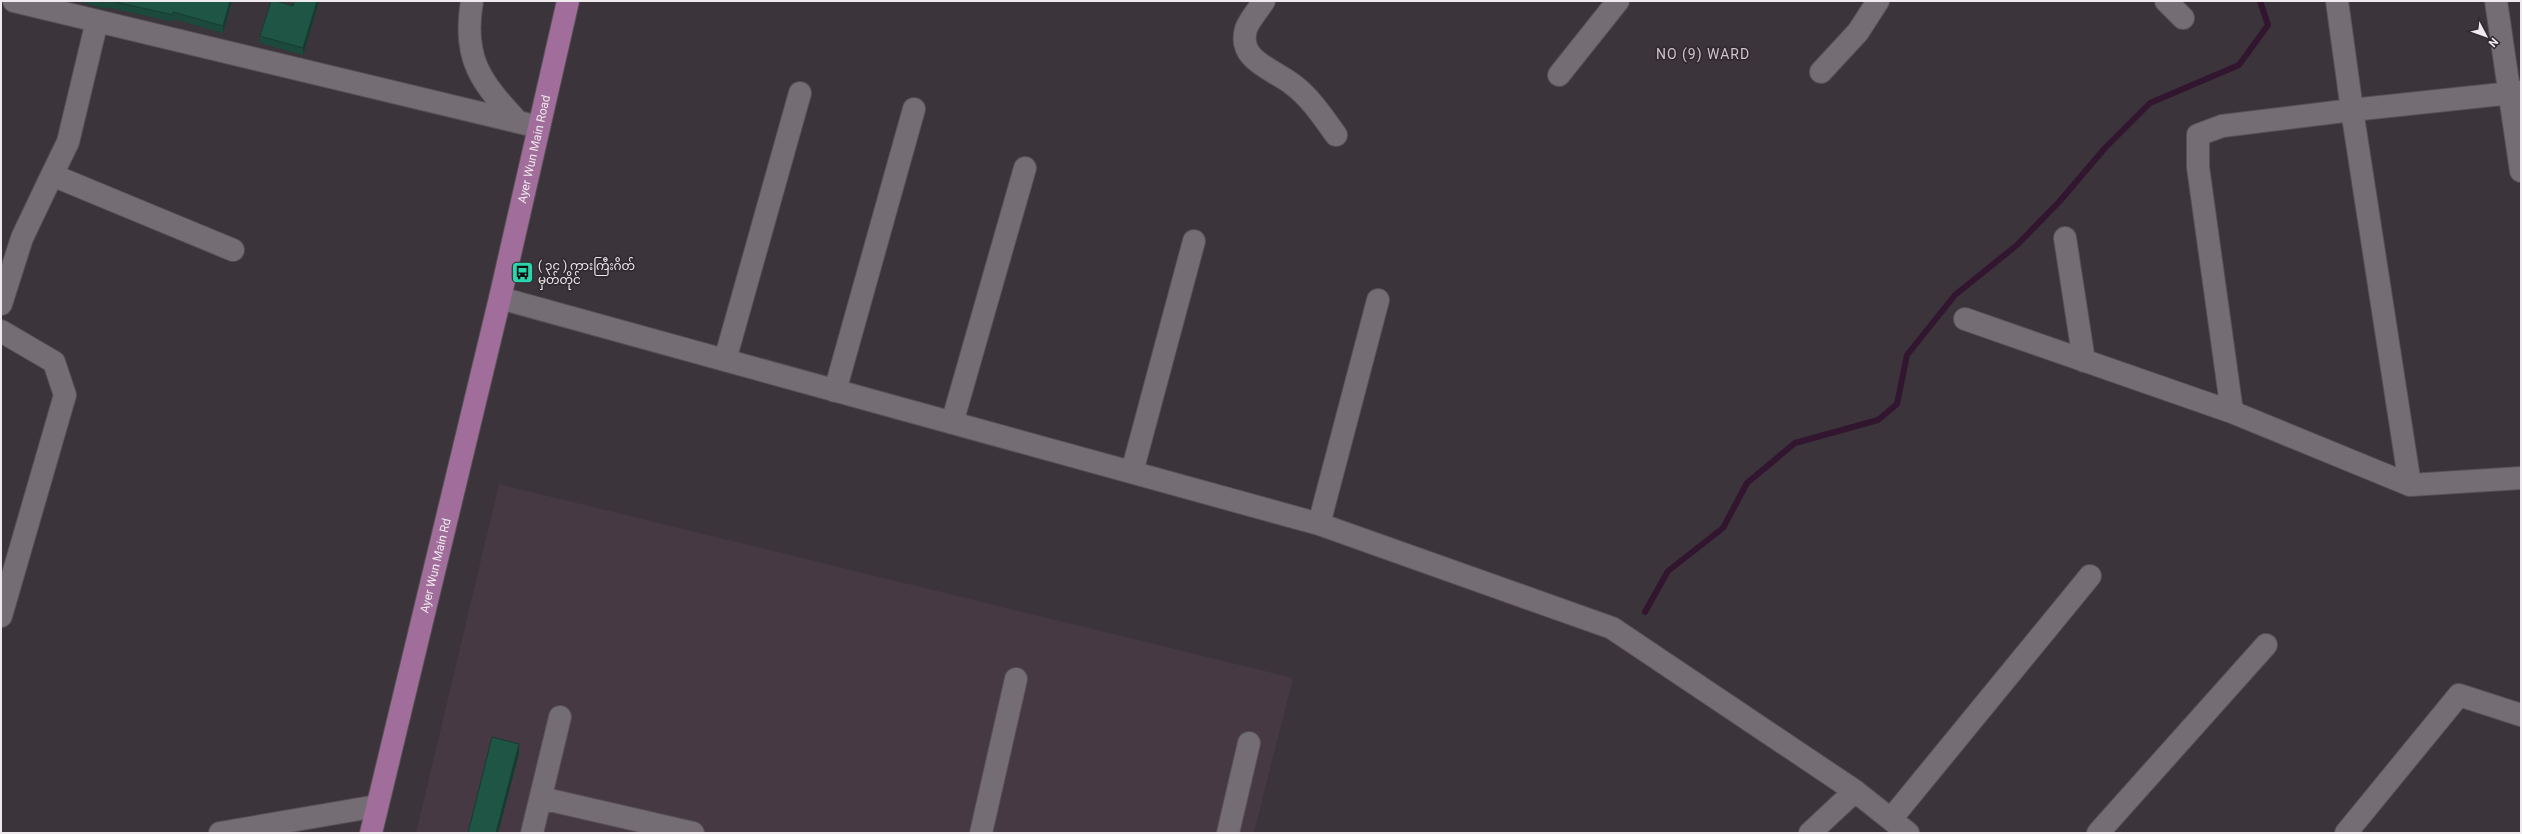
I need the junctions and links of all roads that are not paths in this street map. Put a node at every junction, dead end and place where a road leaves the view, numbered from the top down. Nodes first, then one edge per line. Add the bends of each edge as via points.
1 (14, 1) edge
2 (472, 1) edge
3 (568, 1) edge
4 (1264, 1) edge
5 (1618, 1) edge
6 (1878, 1) edge
7 (2166, 1) edge
8 (2337, 1) edge
9 (2496, 1) edge
10 (2183, 18) dead end
11 (97, 21) junction
12 (1821, 72) dead end
13 (1559, 75) dead end
14 (800, 93) dead end
15 (2515, 93) edge
16 (914, 109) dead end
17 (2352, 110) junction
18 (518, 122) junction
19 (539, 127) junction
20 (1336, 134) dead end
21 (1025, 168) dead end
22 (2521, 171) edge
23 (52, 175) junction
24 (2065, 238) dead end
25 (1194, 241) dead end
26 (233, 250) dead end
27 (500, 298) junction
28 (1378, 300) dead end
29 (1, 304) edge
30 (1965, 319) dead end
31 (1, 330) edge
32 (725, 360) junction
33 (2084, 360) junction
34 (835, 390) junction
35 (2232, 412) junction
36 (952, 423) junction
37 (1132, 472) junction
38 (2521, 478) edge
39 (2410, 486) junction
40 (1319, 524) junction
41 (2090, 576) dead end
42 (1, 616) edge
43 (2266, 645) dead end
44 (1016, 679) dead end
45 (2521, 716) edge
46 (560, 717) dead end
47 (1249, 742) dead end
48 (1855, 790) junction
49 (541, 798) junction
50 (377, 806) junction
51 (1891, 819) junction
52 (220, 833) edge
53 (371, 833) edge
54 (532, 833) edge
55 (693, 833) edge
56 (981, 833) edge
57 (1228, 833) edge
58 (1810, 833) edge
59 (1908, 833) edge
60 (2098, 833) edge
61 (2346, 833) edge

1 - 11 street
2 - 18 street via 470,14 473,60 489,90
3 - 19 main road, Ayer Wun Main Road
4 - 20 street via 1246,28 1244,42 1250,57 1293,84
5 - 13 street
6 - 12 street via 1858,32
7 - 10 street
8 - 17 street
9 - 15 street
11 - 18 street
11 - 23 street via 68,142
14 - 32 street
15 - 17 street
15 - 22 street
16 - 34 street
17 - 35 street via 2222,126 2198,135 2198,167
17 - 39 street
18 - 19 street
19 - 27 main road, Ayer Wun Main Road
21 - 36 street
23 - 26 street
23 - 29 street via 22,238
24 - 33 street
25 - 37 street
27 - 32 street
27 - 50 main road, Ayer Wun Main Rd
28 - 40 street
30 - 33 street
31 - 42 street via 54,362 65,395
32 - 34 street
33 - 35 street
34 - 36 street
35 - 39 street
36 - 37 street
37 - 40 street
38 - 39 street
40 - 48 street via 1612,628
41 - 51 street
43 - 60 street
44 - 56 street
45 - 61 street via 2459,695
46 - 49 street
47 - 57 street
48 - 51 street
48 - 58 street
49 - 54 street
49 - 55 street
50 - 52 street
50 - 53 main road, Ayer Wun Main Rd
51 - 59 street

